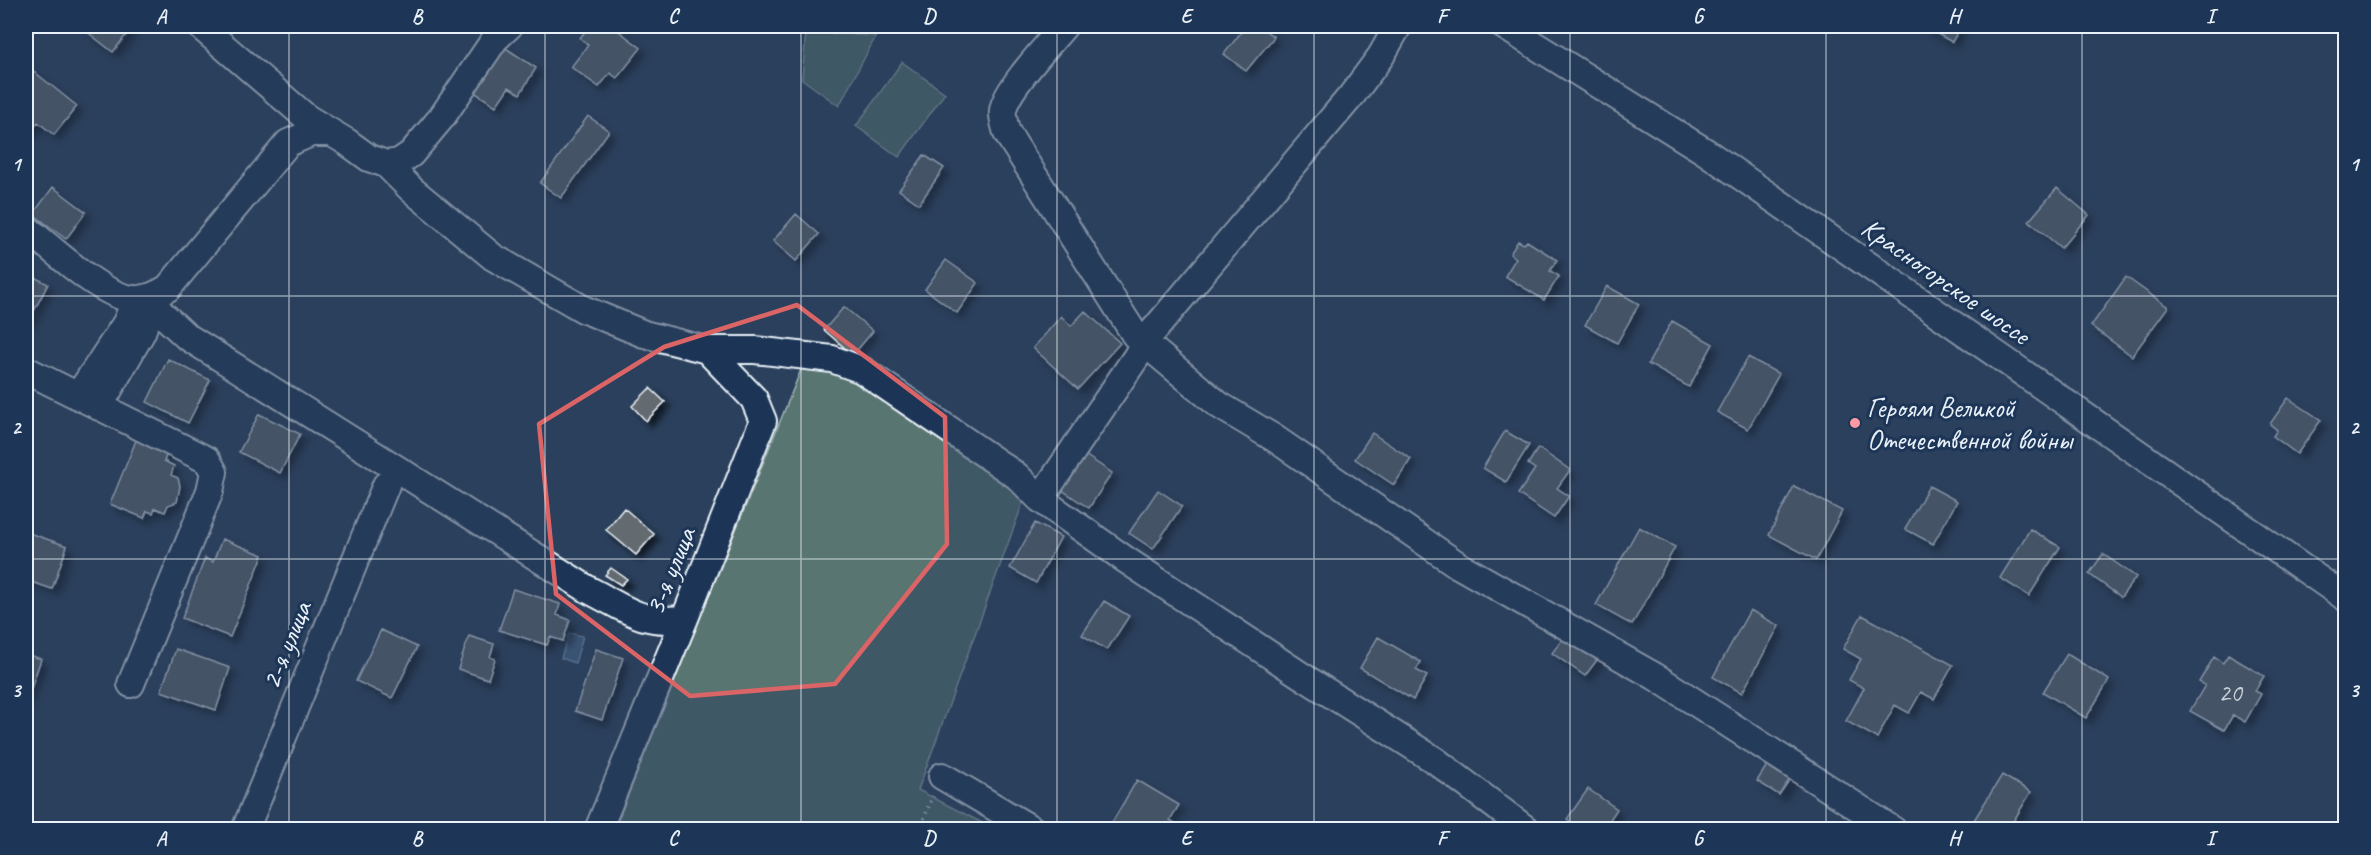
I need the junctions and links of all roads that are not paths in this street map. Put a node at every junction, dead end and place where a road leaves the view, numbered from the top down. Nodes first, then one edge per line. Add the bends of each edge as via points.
1 (200, 26) edge
2 (509, 26) edge
3 (1064, 26) edge
4 (1398, 26) edge
5 (1503, 26) edge
6 (331, 133) junction
7 (386, 164) junction
8 (26, 228) edge
9 (143, 298) junction
10 (1144, 342) junction
11 (707, 350) junction
12 (26, 370) edge
13 (88, 401) junction
14 (386, 485) dead end
15 (1040, 499) junction
16 (2346, 598) edge
17 (685, 618) junction
18 (131, 684) dead end
19 (942, 776) road end
20 (245, 830) edge
21 (598, 830) edge
22 (1033, 830) edge
23 (1527, 830) edge
24 (1893, 830) edge

1 - 6 street
2 - 7 street via 495,39 442,117 411,154
3 - 10 street via 1009,93 1003,120 1013,143 1135,335
4 - 10 street via 1352,95
5 - 16 street, Красногорское шоссе via 1706,152
6 - 7 street via 369,158
6 - 9 street via 311,133 288,143 168,288
7 - 11 street via 493,257 573,303 644,334
8 - 9 street via 105,290
9 - 13 street via 131,311
9 - 17 street via 186,336 589,590 647,619 666,622
10 - 15 street
10 - 24 street via 1220,405 1458,565 1656,677
11 - 15 street via 755,350 822,358 862,370 1017,476
11 - 17 street, 3-я улица via 754,399 764,421
12 - 13 street
13 - 18 street via 207,460 214,472 210,491
14 - 20 street, 2-я улица
15 - 23 street via 1289,668 1436,761
17 - 21 street, 3-я улица
19 - 22 street

